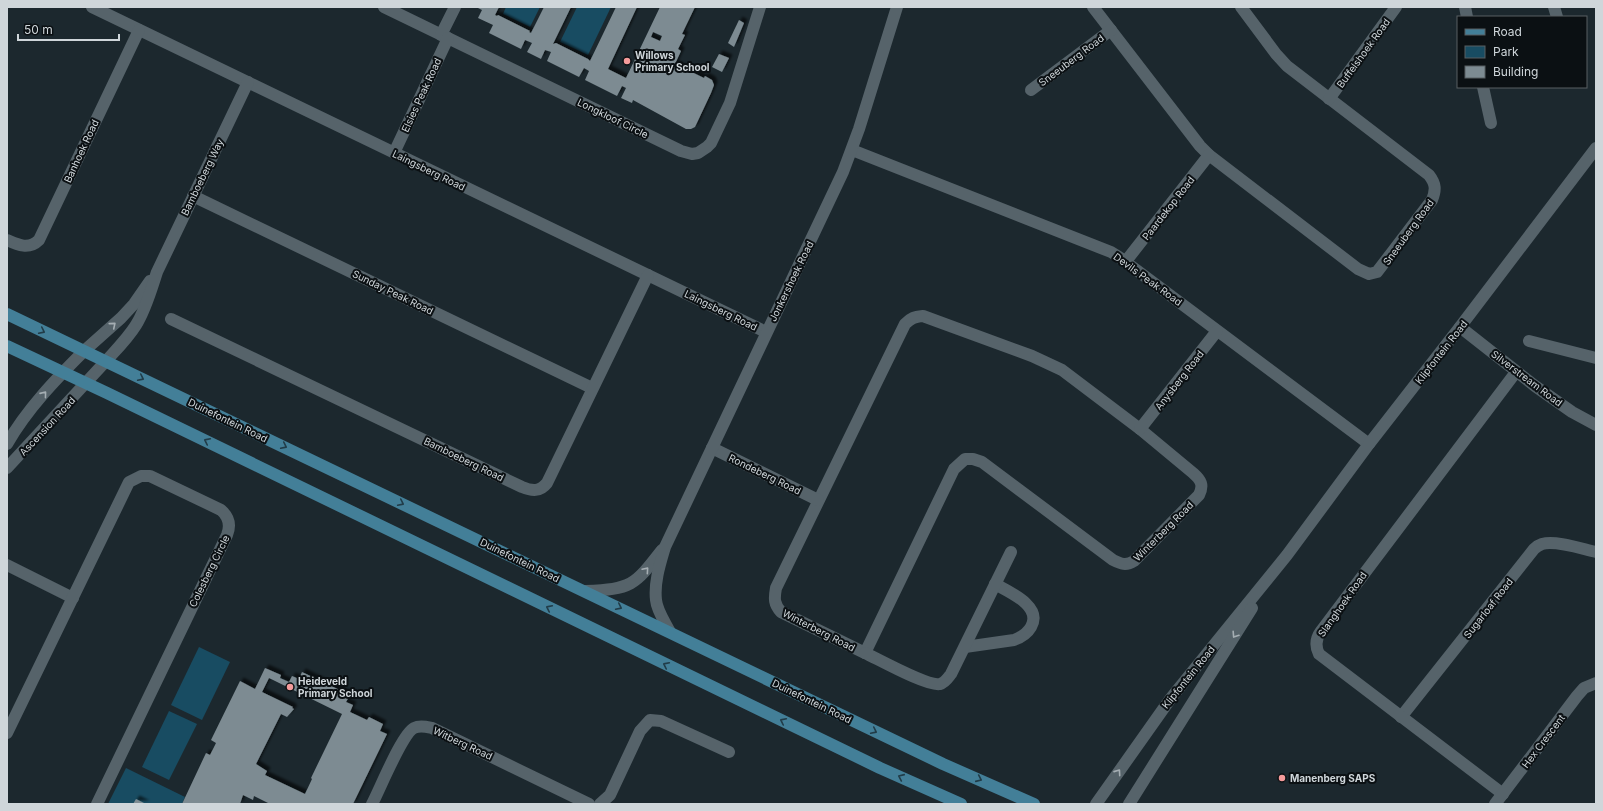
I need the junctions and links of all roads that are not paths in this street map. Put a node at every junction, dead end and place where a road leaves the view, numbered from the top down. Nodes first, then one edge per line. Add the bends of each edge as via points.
1 (92, 7) edge
2 (384, 7) edge
3 (455, 7) edge
4 (760, 7) edge
5 (897, 7) edge
6 (1093, 7) edge
7 (1241, 7) edge
8 (1396, 7) edge
9 (139, 30) junction
10 (1111, 30) junction
11 (445, 36) junction
12 (248, 82) junction
13 (1483, 88) edge
14 (1031, 90) dead end
15 (1329, 99) junction
16 (1491, 123) dead end
17 (1596, 148) edge
18 (852, 150) junction
19 (394, 153) junction
20 (1209, 155) junction
21 (193, 196) junction
22 (7, 240) edge
23 (1126, 262) junction
24 (157, 272) junction
25 (648, 275) junction
26 (7, 314) edge
27 (171, 319) dead end
28 (1460, 327) junction
29 (1217, 331) junction
30 (766, 332) junction
31 (1529, 342) dead end
32 (7, 346) edge
33 (84, 351) junction
34 (1596, 358) edge
35 (106, 361) junction
36 (63, 372) junction
37 (1516, 372) junction
38 (87, 383) junction
39 (592, 388) junction
40 (1596, 425) edge
41 (1140, 430) junction
42 (7, 444) edge
43 (1369, 444) junction
44 (712, 448) junction
45 (7, 468) edge
46 (818, 500) junction
47 (665, 547) junction
48 (1011, 552) dead end
49 (1596, 552) edge
50 (1287, 556) junction
51 (7, 565) edge
52 (995, 584) junction
53 (585, 591) junction
54 (73, 598) junction
55 (670, 632) junction
56 (965, 647) junction
57 (865, 653) junction
58 (1596, 683) edge
59 (1401, 717) junction
60 (7, 734) edge
61 (729, 752) dead end
62 (1499, 799) edge
63 (97, 804) edge
64 (372, 804) edge
65 (589, 804) edge
66 (600, 804) edge
67 (961, 804) edge
68 (1034, 804) edge
69 (1096, 804) edge
70 (1129, 804) edge

1 - 9 street, Laingsberg Road
2 - 11 street, Longkloof Circle
3 - 11 street, Elsies Peak Road
4 - 11 street, Longkloof Circle via 730,103 711,143 703,151 692,154 680,151
5 - 18 street, Jonkershoek Road
6 - 10 street, Sneeuberg Road
7 - 15 street, Sneeuberg Road via 1282,61
8 - 15 street, Buffelshoek Road
9 - 12 street, Laingsberg Road
9 - 22 street, Banhoek Road via 39,240 35,245 28,247
10 - 14 street, Sneeuberg Road
10 - 20 street, Sneeuberg Road
11 - 19 street, Elsies Peak Road
12 - 19 street, Laingsberg Road
12 - 21 street, Bamboeberg Way
13 - 16 street
15 - 20 street, Sneeuberg Road via 1434,181 1435,194 1432,200 1377,272 1368,274 1358,270
17 - 28 street, Klipfontein Road
18 - 23 street, Devils Peak Road via 1111,252
18 - 30 street, Jonkershoek Road
19 - 25 street, Laingsberg Road
20 - 23 street, Paardekop Road
21 - 24 street, Bamboeberg Way
21 - 39 street, Sunday Peak Road
23 - 29 street, Devils Peak Road
33 -> 24 street, Bamboeberg Way via 130,309
24 - 35 street, Bamboeberg Way via 136,326
25 - 30 street, Laingsberg Road
25 - 39 street, Bamboeberg Road
26 -> 33 main road, Duinefontein Road
27 - 39 street, Bamboeberg Road via 531,490 541,489 547,483
28 - 37 street, Silverstream Road
28 - 43 street, Klipfontein Road
29 - 41 street, Anysberg Road
29 - 43 street, Devils Peak Road
30 - 44 street, Jonkershoek Road
31 - 34 street
32 - 36 main road
33 - 35 main road, Duinefontein Road
33 - 36 street, Ascension Road
35 - 38 street, Ascension Road
35 -> 53 main road, Duinefontein Road
36 - 38 main road
42 -> 36 street, Ascension Road via 26,416
37 - 40 street, Silverstream Road via 1572,412
37 - 59 street, Slanghoek Road via 1318,636 1319,654
38 - 45 street, Ascension Road
67 -> 38 main road via 880,768
41 - 46 street, Winterberg Road via 1050,363 928,317 916,316 905,324
41 - 57 street, Winterberg Road via 1193,473 1201,481 1202,488 1199,495 1134,562 1124,565 1113,560 982,462 965,459 954,469
43 - 50 street, Klipfontein Road
44 - 46 street, Rondeberg Road
44 - 47 street, Jonkershoek Road
46 - 57 street, Winterberg Road via 776,588 774,602 781,612
53 -> 47 street, Jonkershoek Road via 609,590 624,587 635,581
47 - 55 street, Jonkershoek Road via 658,574 656,600
48 - 52 street
49 - 59 street, Sugarloaf Road via 1560,544 1541,544 1534,549
69 -> 50 street, Klipfontein Road via 1162,710
50 -> 70 street, Klipfontein Road
51 - 54 street
52 - 56 street
52 - 56 street via 1028,606 1033,617 1032,625 1022,637 1014,640
53 -> 55 main road, Duinefontein Road
54 - 60 street, Colesberg Circle
54 - 63 street, Colesberg Circle via 126,486 136,477 155,477 218,508 226,515 229,523 227,534
55 -> 68 main road, Duinefontein Road via 943,764
56 - 57 street via 951,674 940,684 924,681
58 - 62 street, Hex Crescent via 1584,688 1577,696
59 - 62 street, Slanghoek Road
61 - 66 street via 661,721 650,720 640,731 610,794
64 - 65 street, Witberg Road via 405,737 420,726 432,728

